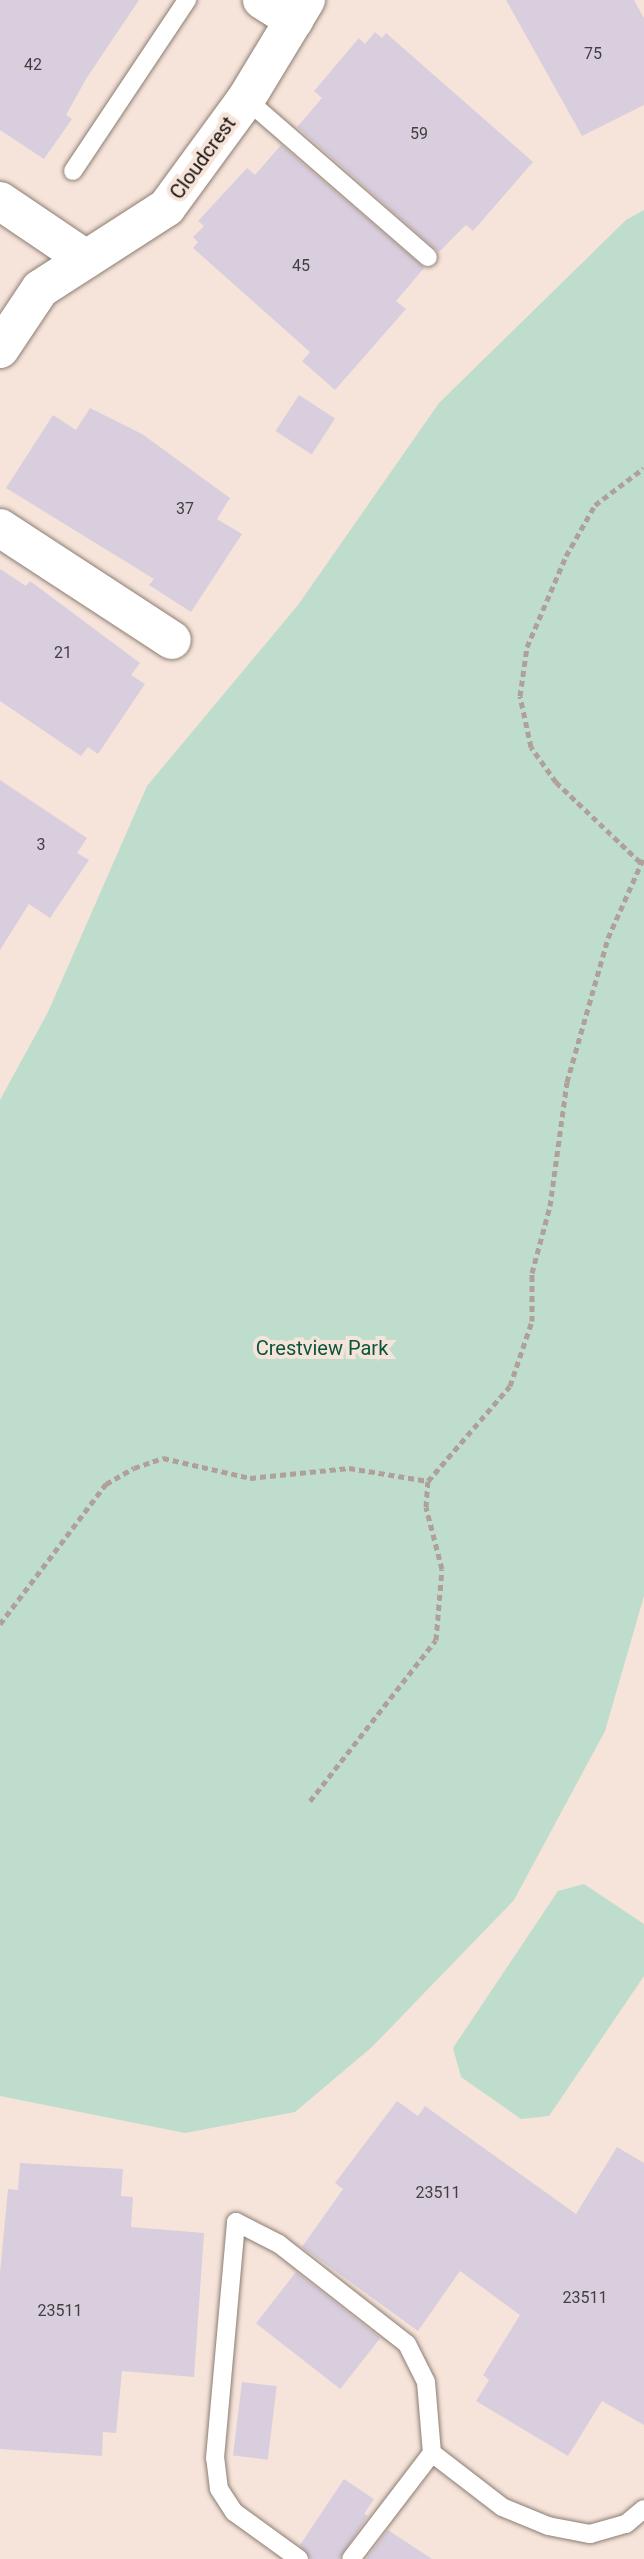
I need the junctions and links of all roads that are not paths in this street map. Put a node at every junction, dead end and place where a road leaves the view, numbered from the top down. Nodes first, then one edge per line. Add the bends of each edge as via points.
1 (187, 0) edge
2 (262, 0) edge
3 (300, 10) edge
4 (246, 99) junction
5 (73, 171) dead end
6 (0, 201) edge
7 (428, 257) dead end
8 (86, 259) junction
9 (0, 349) edge
10 (0, 528) edge
11 (172, 640) dead end
12 (432, 2453) junction
13 (644, 2509) edge
14 (299, 2559) edge
15 (351, 2559) edge

1 - 5 lane
2 - 3 street
3 - 4 street, Cloudcrest
4 - 7 lane
4 - 8 street, Cloudcrest via 167,207
6 - 8 street
8 - 9 street, Cloudcrest via 40,289
10 - 11 street
12 - 13 lane via 502,2507 548,2526 590,2534 626,2524
12 - 14 lane via 426,2382 407,2344 279,2244 236,2222 215,2458 219,2489 234,2512
12 - 15 lane

